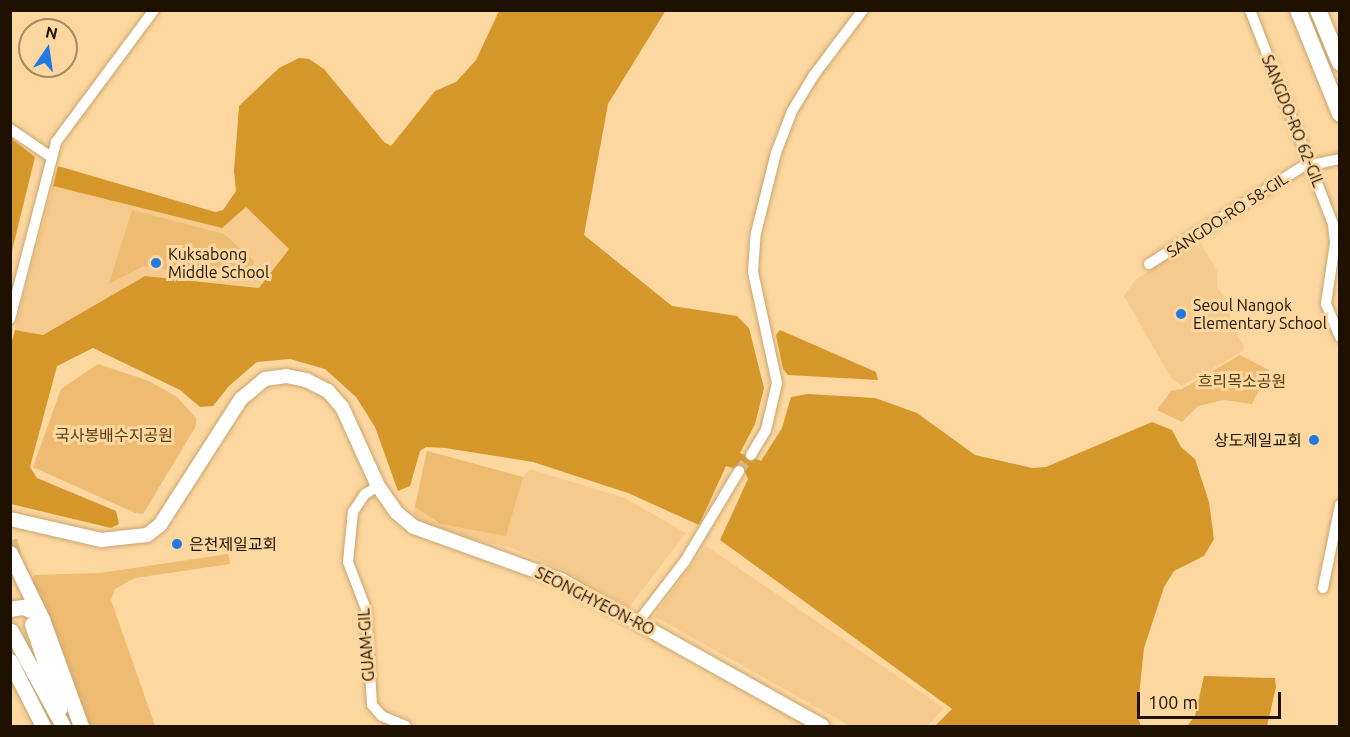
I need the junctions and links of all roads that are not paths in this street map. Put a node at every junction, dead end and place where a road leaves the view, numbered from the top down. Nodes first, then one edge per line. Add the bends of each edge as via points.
1 (863, 10) edge
2 (1250, 10) edge
3 (1298, 10) edge
4 (1318, 10) edge
5 (148, 13) edge
6 (1340, 63) edge
7 (1340, 114) edge
8 (10, 129) edge
9 (51, 157) junction
10 (1340, 159) edge
11 (1311, 166) junction
12 (1149, 264) dead end
13 (10, 319) edge
14 (1340, 337) edge
15 (751, 455) tunnel mouth
16 (739, 471) tunnel mouth
17 (378, 486) junction
18 (1340, 505) edge
19 (10, 519) edge
20 (10, 553) tunnel mouth
21 (1323, 588) dead end
22 (10, 609) edge
23 (35, 618) junction
24 (638, 622) junction
25 (11, 631) edge
26 (10, 661) edge
27 (43, 726) edge
28 (64, 726) edge
29 (81, 726) edge
30 (406, 726) edge
31 (822, 726) edge

1 - 15 street via 792,111 776,153 756,233 753,272 777,383 766,430
2 - 11 street, SANGDO-RO 62-GIL
3 - 7 main road
4 - 6 main road
5 - 9 street via 56,142
8 - 9 street
9 - 13 street
10 - 11 street, SANGDO-RO 58-GIL
11 - 12 street, SANGDO-RO 58-GIL via 1302,167
11 - 14 street, SANGDO-RO 62-GIL via 1333,224 1335,243 1326,304
16 - 24 street via 685,561
17 - 19 street, SEONGHYEON-RO via 342,407 328,391 286,376 265,379 241,399 160,525 147,535 101,540
17 - 24 street, SEONGHYEON-RO via 396,512 414,527 561,580
17 - 30 street, GUAM-GIL via 364,494 353,512 348,562 366,609 372,705 382,716
18 - 21 street
20 - 23 main road
22 - 23 main road via 23,607
23 - 28 main road
23 - 29 main road
24 - 31 street, SEONGHYEON-RO
25 - 28 main road
26 - 27 main road

